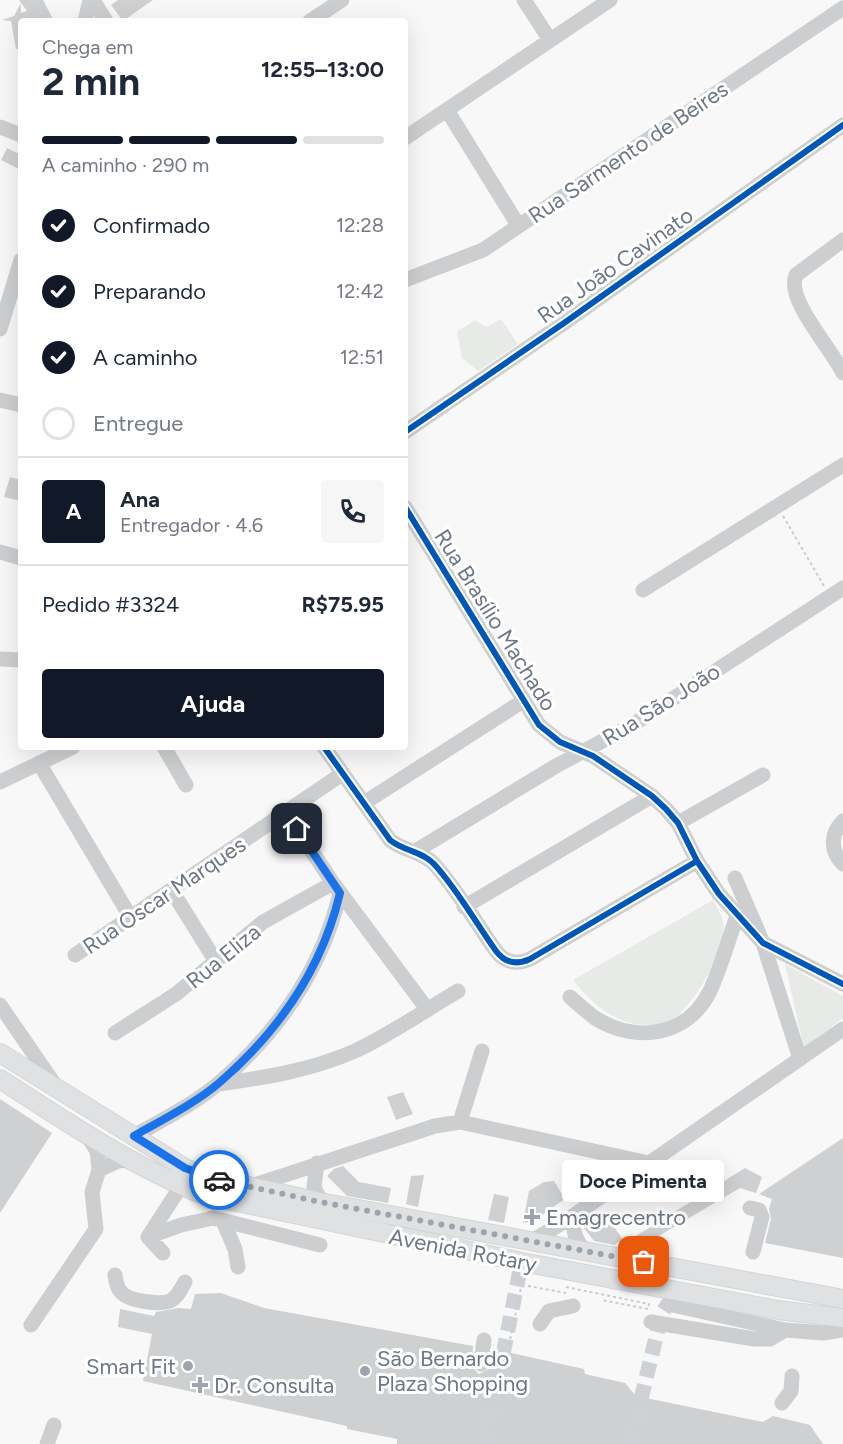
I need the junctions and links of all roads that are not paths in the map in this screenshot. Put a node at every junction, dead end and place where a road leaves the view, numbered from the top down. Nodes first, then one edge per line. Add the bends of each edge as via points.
1 (91, 0) edge
2 (342, 0) edge
3 (524, 0) edge
4 (610, 0) edge
5 (843, 8) edge
6 (86, 18) edge
7 (104, 18) edge
8 (315, 18) edge
9 (550, 40) junction
10 (447, 110) junction
11 (843, 125) edge
12 (0, 127) edge
13 (18, 134) edge
14 (408, 136) edge
15 (518, 225) junction
16 (843, 240) edge
17 (18, 270) edge
18 (408, 279) edge
19 (0, 329) edge
20 (839, 353) edge
21 (843, 373) edge
22 (0, 399) edge
23 (18, 404) edge
24 (408, 430) edge
25 (843, 465) edge
26 (408, 512) edge
27 (0, 552) edge
28 (18, 557) edge
29 (843, 588) edge
30 (643, 590) dead end
31 (0, 659) edge
32 (18, 660) edge
33 (523, 701) junction
34 (544, 729) junction
35 (67, 750) edge
36 (166, 750) edge
37 (326, 750) edge
38 (582, 752) junction
39 (39, 763) junction
40 (556, 766) junction
41 (342, 774) junction
42 (763, 776) dead end
43 (0, 782) edge
44 (186, 785) dead end
45 (652, 795) junction
46 (364, 803) junction
47 (285, 811) junction
48 (843, 821) edge
49 (678, 823) junction
50 (414, 852) junction
51 (697, 861) junction
52 (843, 864) edge
53 (735, 878) dead end
54 (337, 888) junction
55 (172, 891) junction
56 (464, 907) junction
57 (737, 916) junction
58 (131, 918) junction
59 (763, 943) junction
60 (75, 955) dead end
61 (215, 960) junction
62 (843, 984) edge
63 (458, 991) dead end
64 (570, 997) dead end
65 (0, 1005) edge
66 (427, 1009) junction
67 (843, 1029) edge
68 (116, 1033) dead end
69 (482, 1051) dead end
70 (0, 1053) edge
71 (800, 1059) junction
72 (0, 1079) edge
73 (218, 1084) junction
74 (58, 1090) junction
75 (460, 1122) junction
76 (87, 1135) junction
77 (134, 1136) junction
78 (132, 1160) junction
79 (317, 1162) junction
80 (649, 1163) junction
81 (99, 1170) junction
82 (181, 1186) junction
83 (248, 1187) junction
84 (320, 1202) junction
85 (750, 1208) dead end
86 (573, 1216) junction
87 (223, 1221) junction
88 (334, 1224) junction
89 (148, 1237) junction
90 (531, 1242) junction
91 (320, 1245) dead end
92 (586, 1252) junction
93 (753, 1252) dead end
94 (163, 1253) dead end
95 (238, 1267) dead end
96 (115, 1275) dead end
97 (731, 1277) junction
98 (185, 1281) dead end
99 (843, 1287) edge
100 (843, 1299) edge
101 (574, 1300) road end
102 (668, 1304) dead end
103 (778, 1310) junction
104 (843, 1318) edge
105 (651, 1322) dead end
106 (540, 1324) dead end
107 (32, 1325) dead end
108 (843, 1329) edge
109 (785, 1330) junction
110 (484, 1340) dead end
111 (481, 1364) dead end
112 (792, 1376) dead end
113 (782, 1403) dead end
114 (54, 1425) dead end
115 (47, 1444) edge

1 - 6 street
1 - 7 street
2 - 8 street
3 - 9 street
4 - 9 street
5 - 15 street, Rua Sarmento de Beires
9 - 10 street
10 - 14 street
10 - 15 street
11 - 24 street, Rua João Cavinato
12 - 13 street
15 - 18 street, Rua Sarmento de Beires via 468,258
16 - 20 street via 796,275 793,286 798,302
17 - 19 street
20 - 21 street
22 - 23 street
25 - 30 street
26 - 33 street, Rua Brasílio Machado
27 - 28 street
29 - 38 street, Rua São João via 634,724
31 - 32 street
33 - 34 street, Rua Brasílio Machado
33 - 46 street
34 - 38 street, Rua Brasílio Machado
34 - 40 street, Rua Brasílio Machado via 556,756
35 - 39 street
36 - 44 street
37 - 41 street
38 - 40 street, Rua São João
38 - 45 street, Rua Brasílio Machado
39 - 43 street
39 - 58 street
40 - 50 street, Rua São João
41 - 46 street
41 - 47 street, Rua Oscar Marques
42 - 49 street
45 - 49 street, Rua Brasílio Machado
45 - 56 street
46 - 50 street via 390,840
47 - 54 street
47 - 55 street, Rua Oscar Marques
48 - 52 street via 833,839 834,853
49 - 51 street, Rua Brasílio Machado
50 - 56 street via 434,864
51 - 56 street via 530,959 516,963 500,957
51 - 57 street, Rua Brasílio Machado
53 - 59 street
54 - 61 street, Rua Eliza via 263,922
54 - 66 street
54 - 73 street via 325,944 291,1004 263,1042
55 - 58 street, Rua Oscar Marques
55 - 61 street
57 - 59 street, Rua Brasílio Machado
57 - 64 street via 709,991 688,1020 672,1029 644,1033 618,1027 596,1018
58 - 60 street, Rua Oscar Marques
59 - 62 street
59 - 71 street
61 - 68 street, Rua Eliza via 176,994
63 - 66 street
65 - 74 street
66 - 73 street via 353,1052 273,1076
67 - 71 street
69 - 75 street
70 - 74 main road, Avenida Rotary
71 - 80 street
72 - 76 main road, Avenida Rotary
73 - 77 street
74 - 77 main road, Avenida Rotary
75 - 79 street
75 - 80 street
76 - 78 main road, Avenida Rotary
76 - 81 street via 96,1151
77 - 83 main road, Avenida Rotary via 185,1168
78 - 81 street via 118,1161
78 - 82 main road, Avenida Rotary
79 - 83 street
79 - 84 street via 313,1180
80 - 86 street
81 - 107 street via 92,1192 96,1229
82 - 88 main road, Avenida Rotary via 215,1198
82 - 89 street
83 - 84 main road, Avenida Rotary
84 - 88 street
84 - 90 main road, Avenida Rotary
85 - 93 street via 759,1210 762,1217
86 - 90 street
86 - 92 street via 573,1232
87 - 89 street via 200,1220
87 - 91 street
87 - 95 street
88 - 103 main road, Avenida Rotary via 520,1269
89 - 94 street
90 - 92 main road, Avenida Rotary
92 - 97 main road, Avenida Rotary
96 - 98 street via 122,1293 153,1302 170,1300
97 - 99 main road, Avenida Rotary via 770,1274
97 - 100 main road, Avenida Rotary
101 - 106 street via 549,1311
102 - 109 street
103 - 104 main road, Avenida Rotary
103 - 108 main road, Avenida Rotary
105 - 109 street via 754,1339 770,1339
108 - 109 street via 823,1333
110 - 111 street
112 - 113 street via 791,1391
114 - 115 street

